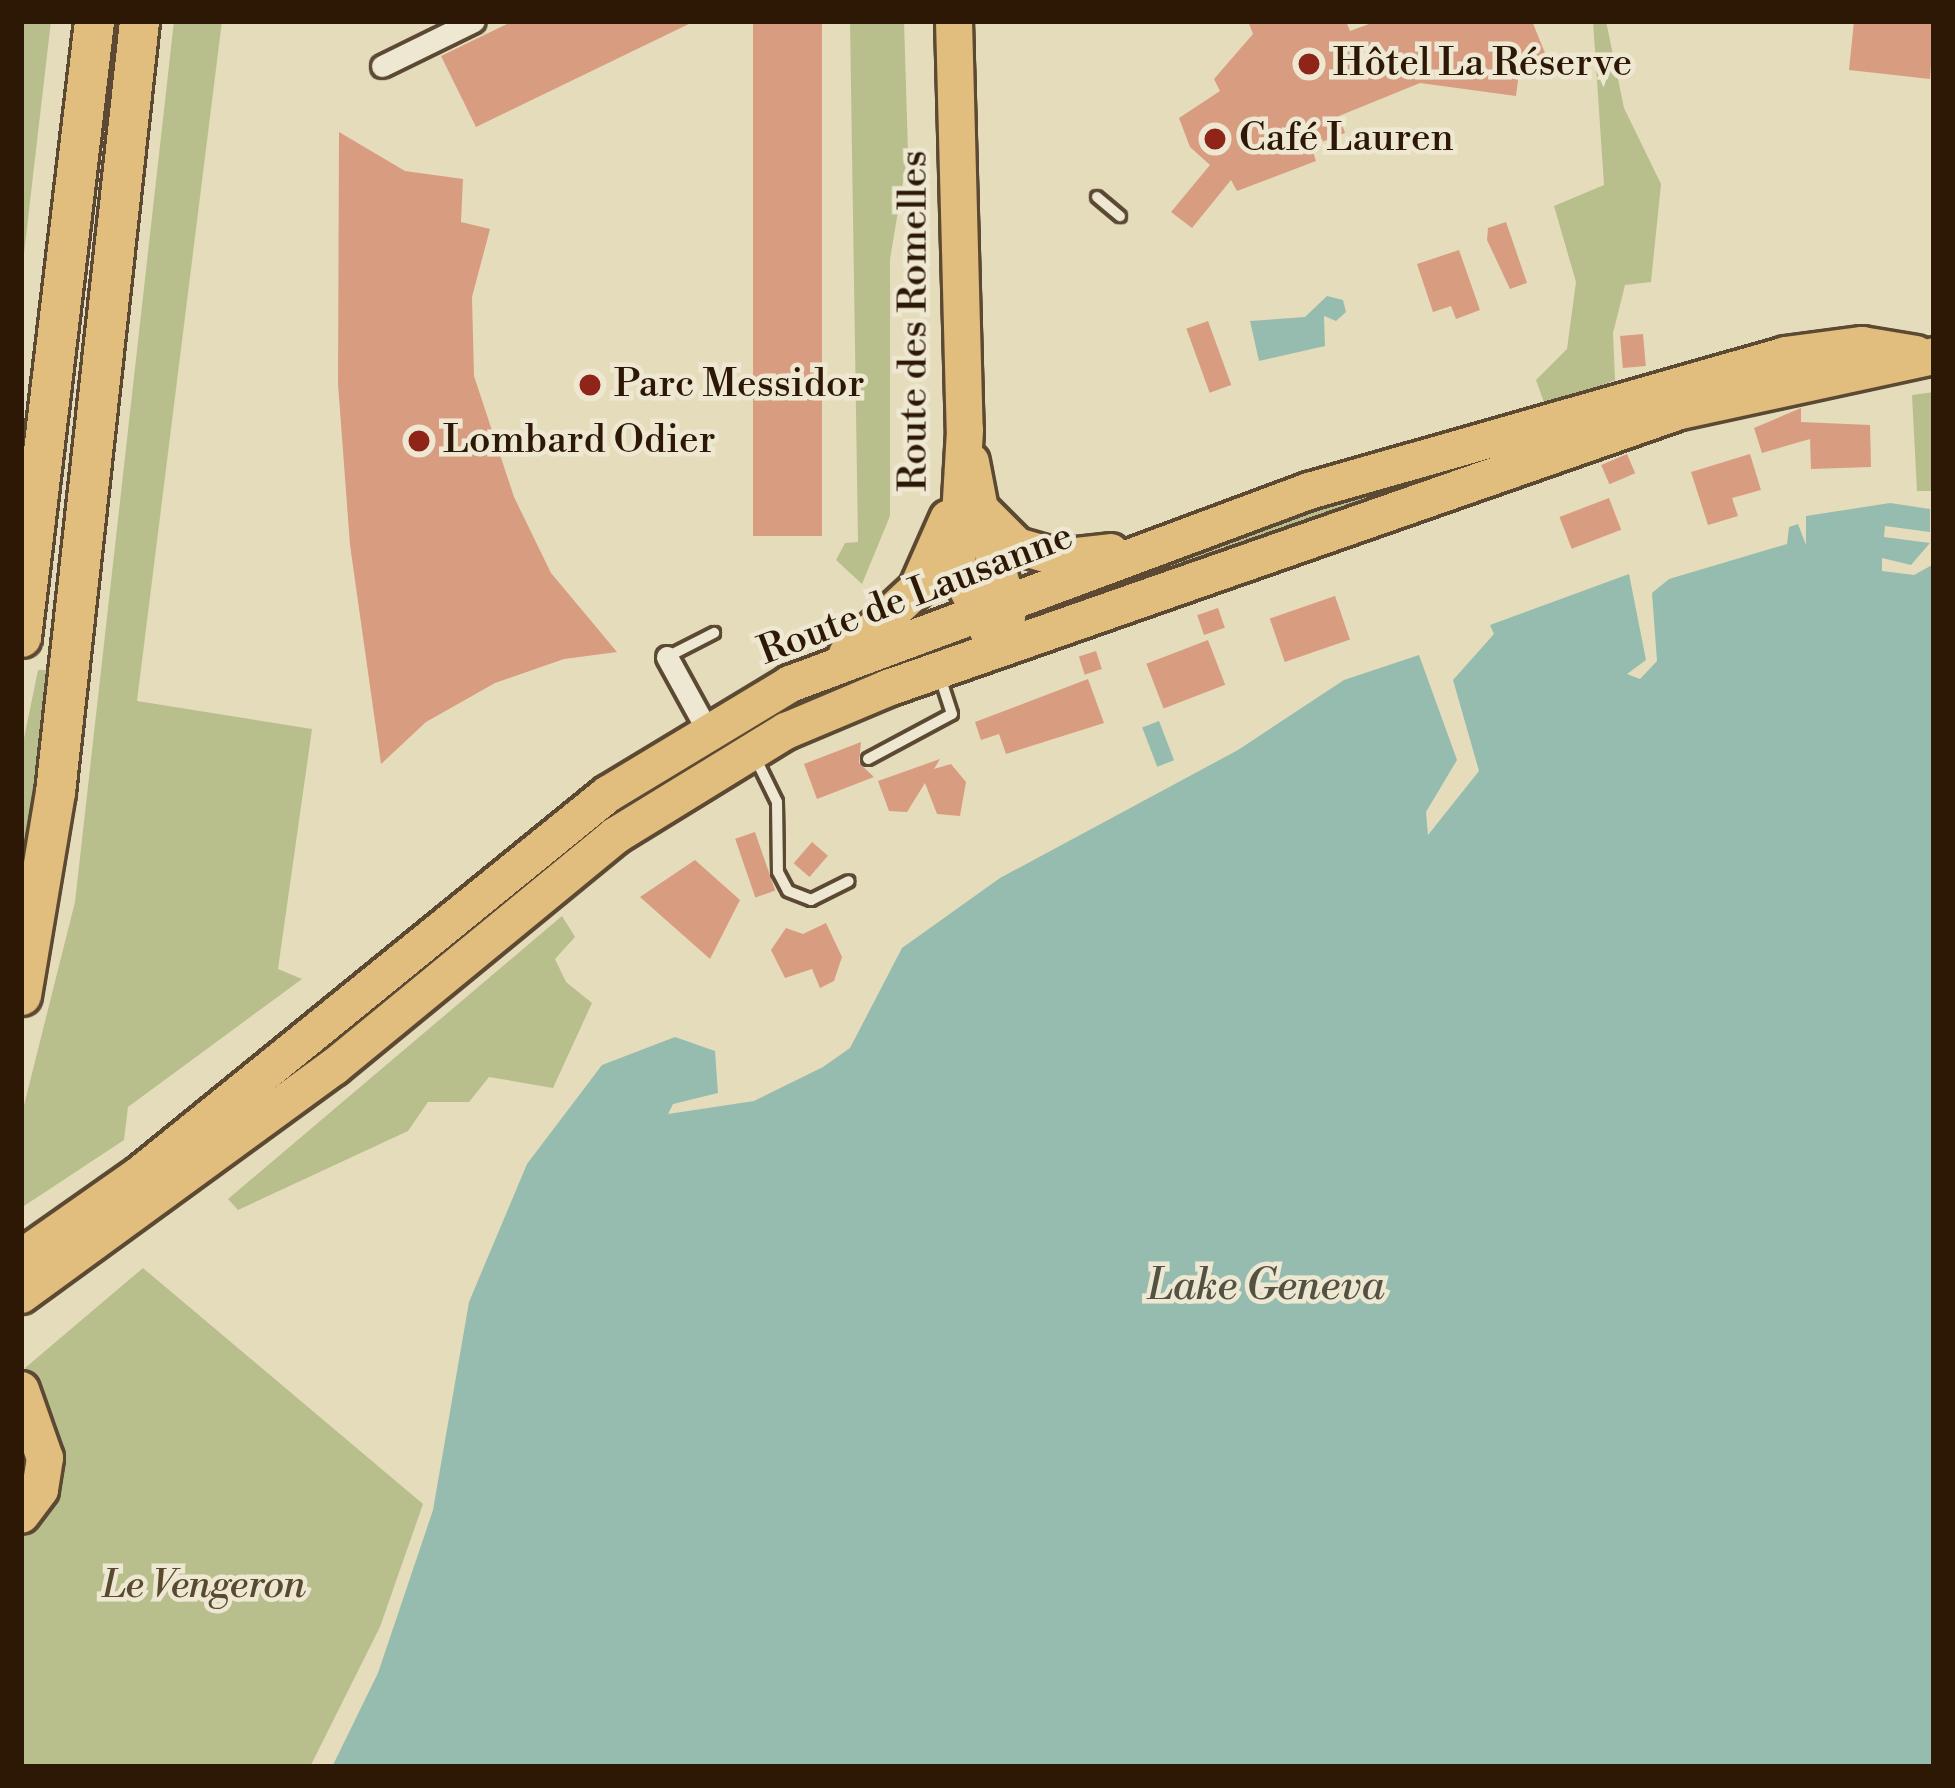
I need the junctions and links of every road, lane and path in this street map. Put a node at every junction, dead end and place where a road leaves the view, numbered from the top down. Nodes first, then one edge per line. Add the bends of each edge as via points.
1 (94, 21) edge
2 (139, 21) edge
3 (474, 21) edge
4 (954, 21) edge
5 (382, 67) dead end
6 (1097, 197) dead end
7 (1120, 216) dead end
8 (1928, 356) edge
9 (968, 501) junction
10 (1168, 542) junction
11 (992, 612) junction
12 (714, 632) dead end
13 (21, 638) edge
14 (1004, 649) junction
15 (667, 657) joint
16 (830, 666) junction
17 (938, 671) junction
18 (706, 728) junction
19 (739, 757) junction
20 (868, 759) dead end
21 (849, 881) dead end
22 (21, 995) edge
23 (196, 1128) junction
24 (21, 1228) edge
25 (21, 1258) edge
26 (21, 1295) edge
27 (21, 1390) edge
28 (21, 1515) edge

1 - 13 highway
2 - 22 highway via 55,793
3 - 5 street
4 - 9 main road, Route des Romelles
6 - 7 lane
8 - 10 main road, Route de Lausanne via 1862,345 1785,355 1309,491
8 - 14 main road, Route de Lausanne via 1680,411
9 - 10 main road via 1017,546 1053,558
9 - 11 main road, Route des Romelles
9 - 16 main road via 917,590
10 - 11 main road, Route de Lausanne
11 - 14 main road
11 - 16 main road, Route de Lausanne
12 - 15 lane
14 - 17 main road, Route de Lausanne
15 - 18 street
16 - 18 main road, Route de Lausanne
17 - 19 main road, Route de Lausanne
17 - 20 lane via 952,714
18 - 19 main road
18 - 23 main road, Route de Lausanne via 608,794
19 - 21 lane via 777,802 778,872 788,891 811,900
19 - 26 main road, Route de Lausanne via 615,836 334,1067
23 - 24 main road
23 - 25 main road, Route de Lausanne
27 - 28 main road via 45,1458 40,1490

